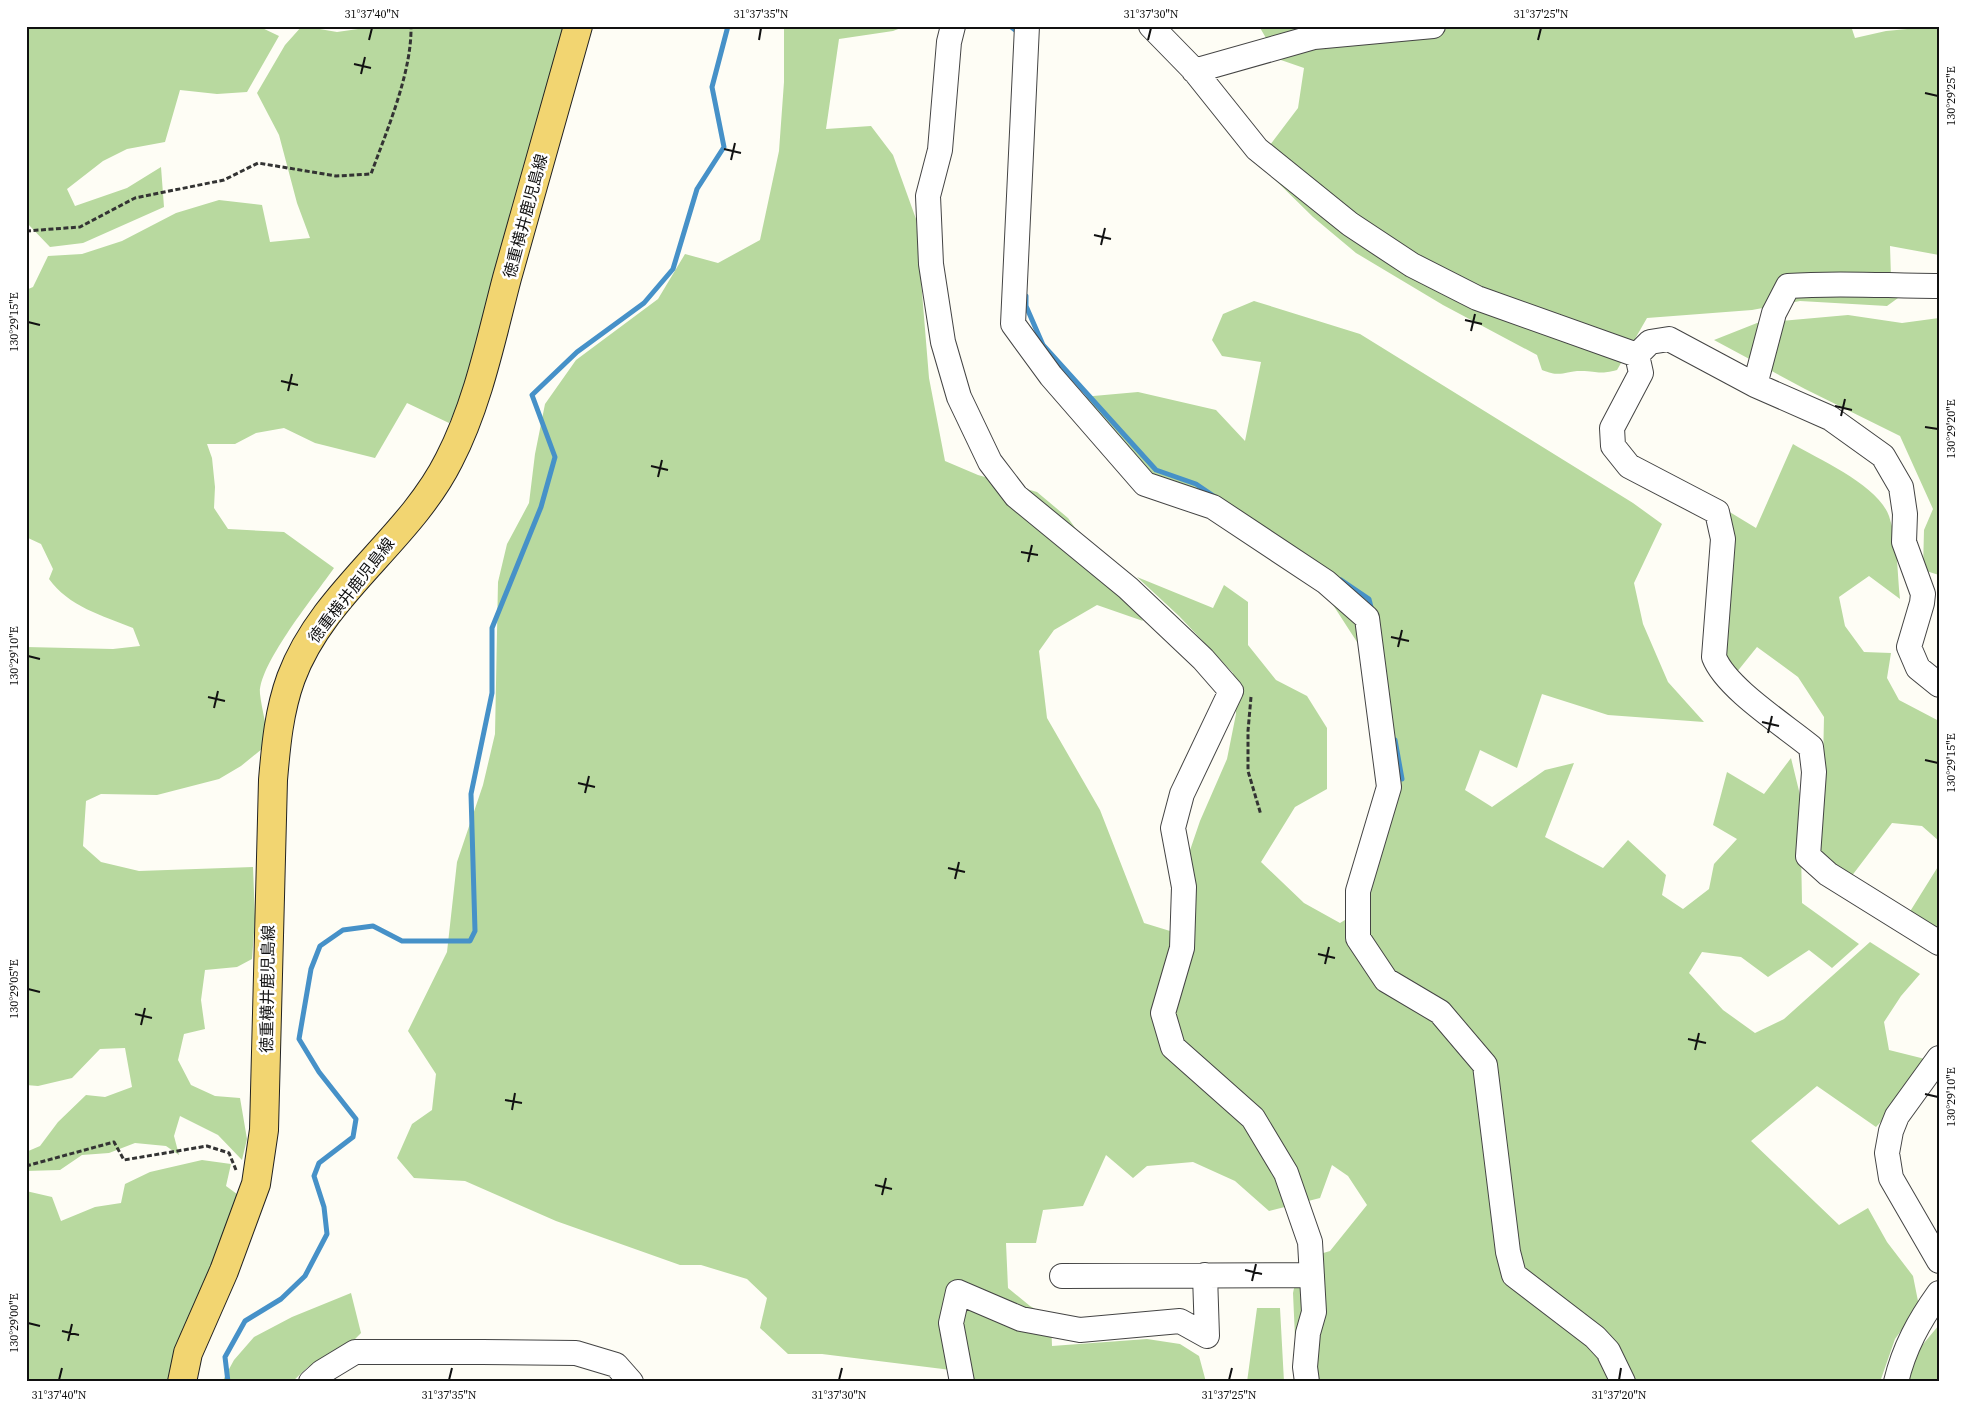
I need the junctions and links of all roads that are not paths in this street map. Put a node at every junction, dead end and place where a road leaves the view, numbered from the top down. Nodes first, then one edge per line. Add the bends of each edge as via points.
1 (578, 26) edge
2 (953, 26) edge
3 (1027, 26) edge
4 (1151, 26) edge
5 (1433, 26) edge
6 (1392, 28) edge
7 (1194, 71) junction
8 (1939, 286) edge
9 (1637, 355) junction
10 (1755, 385) junction
11 (1939, 685) edge
12 (1939, 943) edge
13 (1939, 1058) edge
14 (1939, 1261) edge
15 (1205, 1275) junction
16 (1312, 1275) junction
17 (1062, 1276) dead end
18 (1939, 1293) edge
19 (182, 1382) edge
20 (311, 1382) edge
21 (631, 1382) edge
22 (962, 1382) edge
23 (1306, 1382) edge
24 (1623, 1382) edge
25 (1896, 1382) edge

1 - 19 main road, 徳重横井鹿児島線 via 478,389 450,460 427,496 332,610 308,644 284,698 272,780 264,1130 256,1184 224,1271 188,1353
2 - 16 street via 940,150 928,196 931,264 943,342 959,397 990,462 1016,496 1128,588 1231,691 1182,794 1173,828 1184,887 1182,948 1163,1013 1173,1048 1253,1118 1286,1173 1310,1242
3 - 24 street via 1013,324 1051,376 1145,484 1213,507 1326,582 1367,618 1389,787 1358,891 1358,938 1386,980 1440,1012 1485,1065 1508,1252 1514,1275 1594,1337 1608,1351
4 - 7 street
5 - 6 street
6 - 7 street via 1314,37
7 - 9 street via 1257,149 1350,224 1412,265 1477,298
8 - 10 street via 1829,283 1788,286 1774,313
9 - 10 street via 1650,342 1669,339
9 - 12 street via 1641,373 1612,428 1613,446 1629,466 1717,512 1723,539 1714,657 1719,670 1810,747 1814,772 1808,856 1828,874
10 - 11 street via 1830,418 1883,456 1901,487 1905,514 1904,542 1923,594 1909,647 1918,668
13 - 14 street via 1897,1116 1887,1153 1891,1178
15 - 16 street
15 - 17 street
15 - 22 street via 1207,1336 1180,1321 1080,1330 1021,1319 958,1292 950,1322
16 - 23 street via 1314,1312 1308,1333
18 - 25 street via 1918,1322 1901,1361
20 - 21 street via 355,1352 576,1352 616,1366

